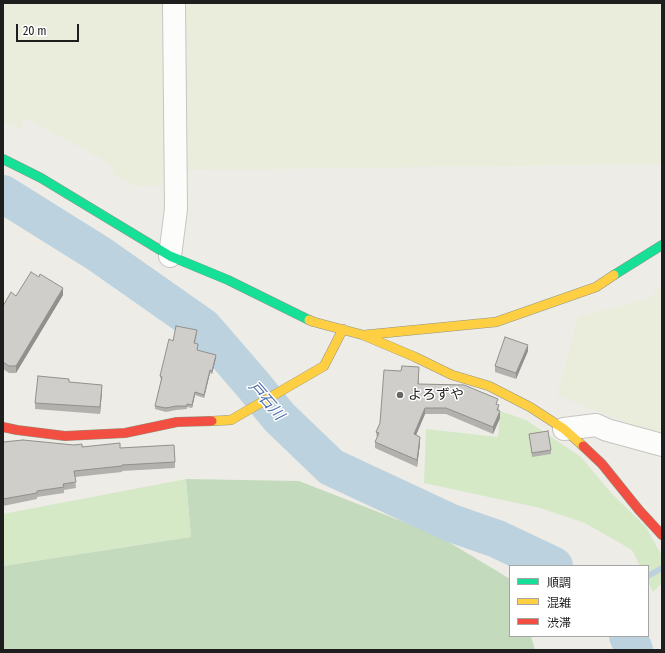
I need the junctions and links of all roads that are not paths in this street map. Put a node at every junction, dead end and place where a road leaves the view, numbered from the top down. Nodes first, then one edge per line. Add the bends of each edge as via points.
1 (174, 3) edge
2 (3, 159) edge
3 (662, 245) edge
4 (170, 256) junction
5 (343, 329) junction
6 (363, 335) junction
7 (3, 427) edge
8 (564, 429) junction
9 (662, 445) edge
10 (662, 535) edge

1 - 4 street via 176,208
2 - 4 street via 41,178
3 - 6 street via 596,287 496,322
4 - 5 street via 228,280 314,322
5 - 6 street
5 - 7 street via 324,366 231,420 177,422 125,433 65,436
6 - 8 street via 452,375 489,386 530,407
8 - 9 street via 596,425
8 - 10 street via 602,464 638,510

